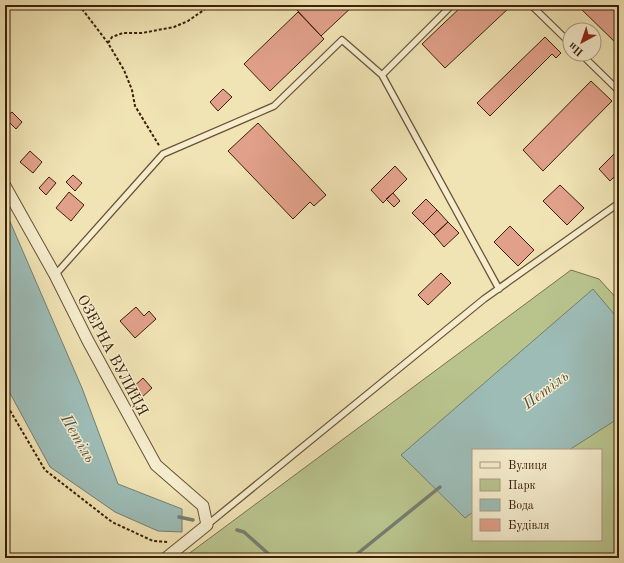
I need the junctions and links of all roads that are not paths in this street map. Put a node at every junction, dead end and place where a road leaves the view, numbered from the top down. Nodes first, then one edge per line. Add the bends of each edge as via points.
1 (452, 5) edge
2 (531, 5) edge
3 (562, 35) edge
4 (589, 62) edge
5 (382, 75) junction
6 (619, 91) edge
7 (5, 186) edge
8 (619, 203) edge
9 (54, 275) junction
10 (499, 289) junction
11 (207, 525) junction
12 (166, 558) edge

1 - 5 lane
2 - 3 lane
4 - 6 lane
5 - 9 lane via 342,40 274,106 163,154
5 - 10 lane
7 - 9 street, ОЗЕРНА ВУЛИЦЯ
8 - 10 lane
9 - 11 street, ОЗЕРНА ВУЛИЦЯ via 156,465 203,506
10 - 11 lane
11 - 12 street

